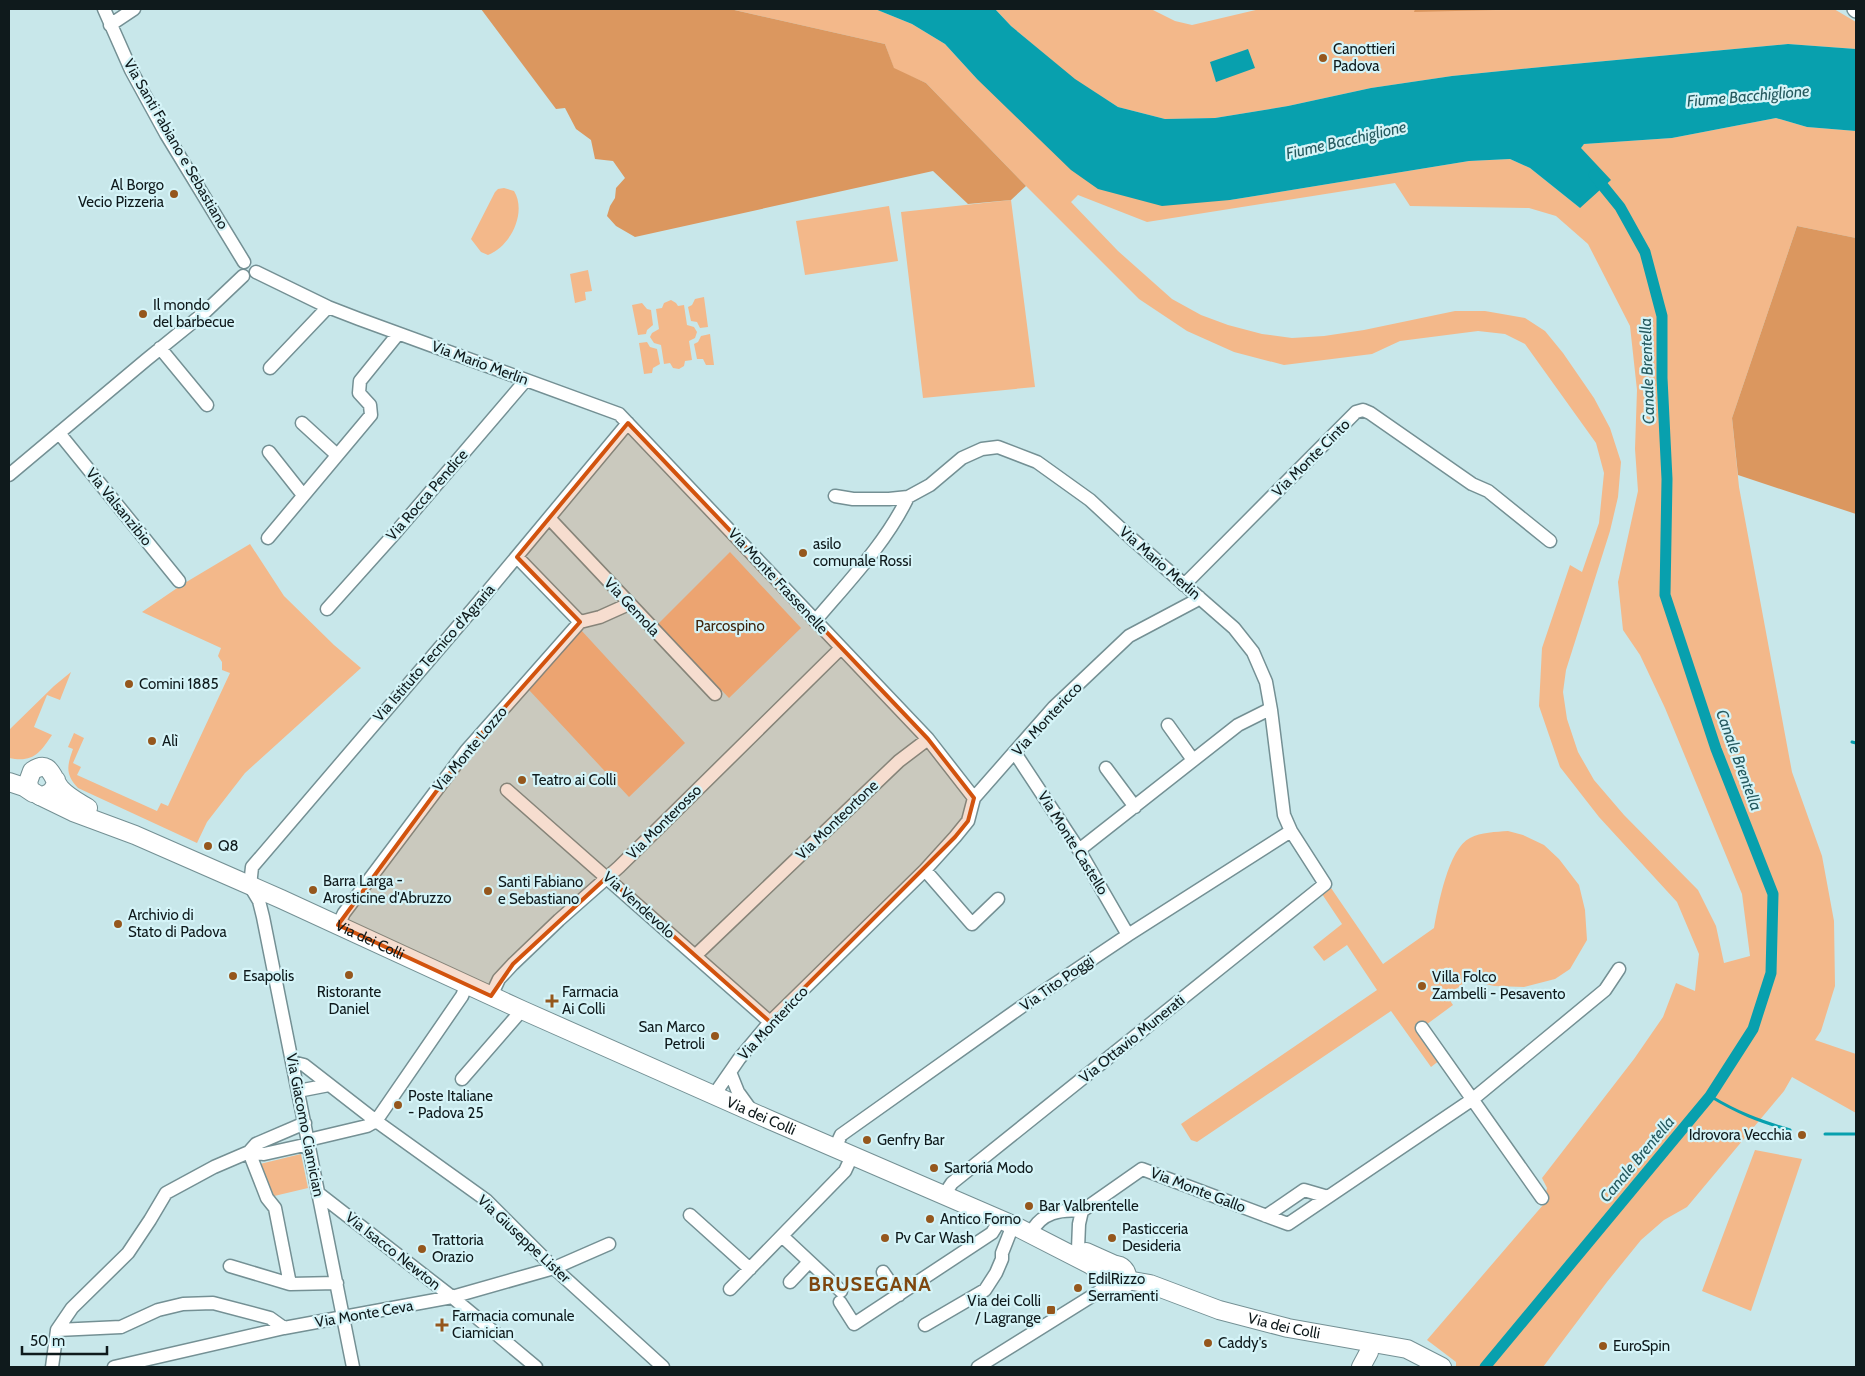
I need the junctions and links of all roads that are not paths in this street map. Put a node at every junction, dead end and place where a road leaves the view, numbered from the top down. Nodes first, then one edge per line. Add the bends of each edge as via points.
1 (104, 9) edge
2 (134, 9) edge
3 (110, 25) junction
4 (244, 262) junction
5 (256, 272) junction
6 (243, 276) junction
7 (328, 307) junction
8 (398, 334) junction
9 (160, 348) junction
10 (270, 368) dead end
11 (526, 380) junction
12 (207, 405) dead end
13 (302, 423) dead end
14 (628, 423) junction
15 (59, 433) junction
16 (269, 452) dead end
17 (337, 455) junction
18 (9, 475) edge
19 (303, 495) junction
20 (835, 496) dead end
21 (908, 497) junction
22 (549, 518) junction
23 (268, 538) dead end
24 (1550, 541) dead end
25 (517, 557) junction
26 (179, 581) dead end
27 (1184, 585) junction
28 (1199, 597) junction
29 (629, 604) junction
30 (327, 609) dead end
31 (815, 621) junction
32 (580, 622) junction
33 (840, 649) junction
34 (715, 694) dead end
35 (1272, 710) junction
36 (1168, 725) dead end
37 (928, 739) junction
38 (1015, 753) junction
39 (1193, 760) junction
40 (1106, 768) dead end
41 (9, 771) edge
42 (32, 771) junction
43 (56, 780) junction
44 (9, 782) edge
45 (507, 790) dead end
46 (37, 794) junction
47 (974, 798) junction
48 (1135, 807) junction
49 (1291, 831) junction
50 (135, 835) junction
51 (1079, 850) junction
52 (925, 870) junction
53 (607, 877) junction
54 (250, 886) junction
55 (1323, 886) joint
56 (998, 899) dead end
57 (338, 925) junction
58 (1128, 935) junction
59 (696, 955) junction
60 (1619, 969) dead end
61 (467, 984) junction
62 (491, 996) junction
63 (522, 1010) junction
64 (770, 1022) junction
65 (1422, 1028) dead end
66 (292, 1062) junction
67 (730, 1072) junction
68 (462, 1079) dead end
69 (329, 1084) junction
70 (298, 1091) junction
71 (714, 1095) junction
72 (1473, 1099) junction
73 (752, 1112) junction
74 (376, 1121) junction
75 (305, 1123) junction
76 (309, 1142) junction
77 (835, 1148) junction
78 (249, 1152) junction
79 (852, 1156) junction
80 (318, 1193) junction
81 (944, 1195) junction
82 (1328, 1197) junction
83 (1542, 1198) dead end
84 (1082, 1211) junction
85 (690, 1215) dead end
86 (1266, 1216) junction
87 (1007, 1222) junction
88 (1032, 1234) junction
89 (782, 1236) junction
90 (609, 1244) dead end
91 (1078, 1249) junction
92 (809, 1262) junction
93 (230, 1266) dead end
94 (554, 1268) junction
95 (750, 1269) junction
96 (883, 1272) dead end
97 (1109, 1276) junction
98 (790, 1282) dead end
99 (337, 1283) junction
100 (290, 1284) junction
101 (730, 1289) dead end
102 (899, 1295) junction
103 (452, 1297) junction
104 (72, 1308) junction
105 (344, 1318) junction
106 (925, 1325) dead end
107 (284, 1328) junction
108 (86, 1329) junction
109 (57, 1330) junction
110 (1370, 1343) junction
111 (1436, 1364) edge
112 (983, 1366) edge
113 (52, 1367) edge
114 (114, 1367) edge
115 (353, 1367) edge
116 (536, 1367) edge
117 (663, 1367) edge
118 (1361, 1367) edge

1 - 3 street, Via Santi Fabiano e Sebastiano
2 - 3 street
3 - 4 street, Via Santi Fabiano e Sebastiano via 166,134
4 - 5 street, Via Santi Fabiano e Sebastiano via 252,262
4 - 6 street via 240,267
5 - 6 street via 250,277
5 - 7 street, Via Mario Merlin
6 - 9 street
7 - 8 street, Via Mario Merlin
7 - 10 street
8 - 11 street, Via Mario Merlin
8 - 17 street via 360,381 358,393 370,405 371,415
9 - 12 street
9 - 15 street
11 - 14 street, Via Mario Merlin via 619,414
11 - 30 street, Via Rocca Pendice
13 - 17 street
14 - 22 street, Via Istituto Tecnico d'Agraria
14 - 31 street, Via Monte Frassenelle
15 - 18 street
15 - 26 street, Via Valsanzibio
16 - 19 street
17 - 19 street
19 - 23 street
20 - 21 street, Via Mario Merlin via 889,500
21 - 27 street, Via Mario Merlin via 930,485 962,458 982,449 998,447 1037,462 1090,500
21 - 31 street via 868,556
22 - 25 street, Via Istituto Tecnico d'Agraria
22 - 29 street, Via Gemola
24 - 27 street, Via Monte Cinto via 1488,491 1472,484 1363,410 1356,412
25 - 32 street
25 - 54 street, Via Istituto Tecnico d'Agraria via 258,858 252,867
27 - 28 street, Via Mario Merlin
28 - 35 street, Via Mario Merlin via 1234,628 1253,652 1266,682
28 - 38 street, Via Montericco via 1128,636 1054,708
29 - 32 street
29 - 34 street, Via Gemola
31 - 33 street, Via Monte Frassenelle
32 - 57 street, Via Monte Lozzo via 466,751
33 - 37 street, Via Monte Frassenelle
33 - 53 street, Via Monterosso
35 - 39 street via 1238,726
35 - 49 street, Via Mario Merlin via 1281,800
36 - 39 street
37 - 47 street
37 - 59 street, Via Monteortone via 898,761
38 - 47 street, Via Montericco
38 - 51 street, Via Monte Castello
39 - 48 street
40 - 48 street
41 - 42 main road, Via dei Colli
42 - 43 main road, Via dei Colli via 48,769
42 - 46 main road via 28,782
43 - 46 main road via 50,793
43 - 50 main road, Via dei Colli via 69,797
44 - 46 main road, Via dei Colli
45 - 53 street, Via Vendevolo
46 - 50 main road, Via dei Colli via 72,812
47 - 52 street, Via Montericco via 968,821
48 - 51 street
49 - 55 street, Via Mario Merlin via 1325,884
49 - 58 street, Via Tito Poggi
50 - 54 main road, Via dei Colli
51 - 58 street, Via Monte Castello
52 - 56 street via 972,924
52 - 64 street, Via Montericco
53 - 59 street, Via Vendevolo
53 - 62 street, Via Monterosso via 512,964 499,979
54 - 57 main road, Via dei Colli
54 - 66 street, Via Giacomo Ciamician via 263,917
55 - 81 street, Via Ottavio Munerati via 952,1183
57 - 61 main road, Via dei Colli
58 - 77 street, Via Tito Poggi via 841,1135
59 - 64 street, Via Vendevolo
60 - 72 street, Via Monte Gallo via 1605,990
61 - 62 main road, Via dei Colli
61 - 74 street
62 - 63 main road, Via dei Colli
63 - 68 street
63 - 71 main road, Via dei Colli
64 - 67 street, Via Montericco
65 - 72 street
66 - 69 street, Via Giuseppe Lister via 304,1065
66 - 70 street, Via Giacomo Ciamician
67 - 71 street, Via Montericco
67 - 73 street, Via Montericco via 738,1092
69 - 70 street
69 - 74 street, Via Giuseppe Lister
70 - 75 street, Via Giacomo Ciamician
71 - 73 main road, Via dei Colli
72 - 82 street, Via Monte Gallo
72 - 83 street
73 - 77 main road, Via dei Colli
74 - 76 street
74 - 94 street, Via Giuseppe Lister via 486,1200
75 - 76 street, Via Giacomo Ciamician
75 - 78 street via 256,1144
76 - 78 street via 264,1154
76 - 80 street, Via Giacomo Ciamician
77 - 79 main road, Via dei Colli
78 - 100 street via 267,1198 275,1208
78 - 104 street via 166,1193 128,1253
79 - 81 main road, Via dei Colli
79 - 89 street via 845,1171
80 - 99 street, Via Giacomo Ciamician
80 - 103 street, Via Isacco Newton
81 - 87 main road, Via dei Colli
82 - 86 street via 1304,1190
82 - 86 street, Via Monte Gallo via 1288,1224
84 - 86 street, Via Monte Gallo via 1142,1169
84 - 88 street via 1060,1210 1047,1215 1036,1223
84 - 91 street
85 - 95 street
87 - 88 main road, Via dei Colli
87 - 102 street
87 - 106 street via 1002,1259 985,1290
88 - 91 main road, Via dei Colli
88 - 97 main road, Via dei Colli
89 - 92 street
89 - 95 street
90 - 94 street, Via Monte Ceva
91 - 97 main road, Via dei Colli
92 - 98 street
92 - 102 street via 840,1296 854,1324
93 - 100 street
94 - 103 street, Via Monte Ceva
94 - 117 street, Via Giuseppe Lister
95 - 101 street
96 - 102 street
97 - 110 main road, Via dei Colli via 1119,1288 1127,1280 1150,1284 1219,1310 1279,1326
97 - 112 street
99 - 100 street
99 - 105 street, Via Giacomo Ciamician
103 - 105 street, Via Monte Ceva
103 - 116 street, Via Isacco Newton
104 - 108 street
104 - 109 street
105 - 107 street, Via Monte Ceva
105 - 115 street, Via Giacomo Ciamician
107 - 108 street via 270,1318 213,1303 183,1304 158,1310 121,1327
107 - 114 street, Via Monte Ceva
108 - 109 street
109 - 113 street
110 - 111 main road, Via dei Colli via 1407,1350
110 - 118 main road

